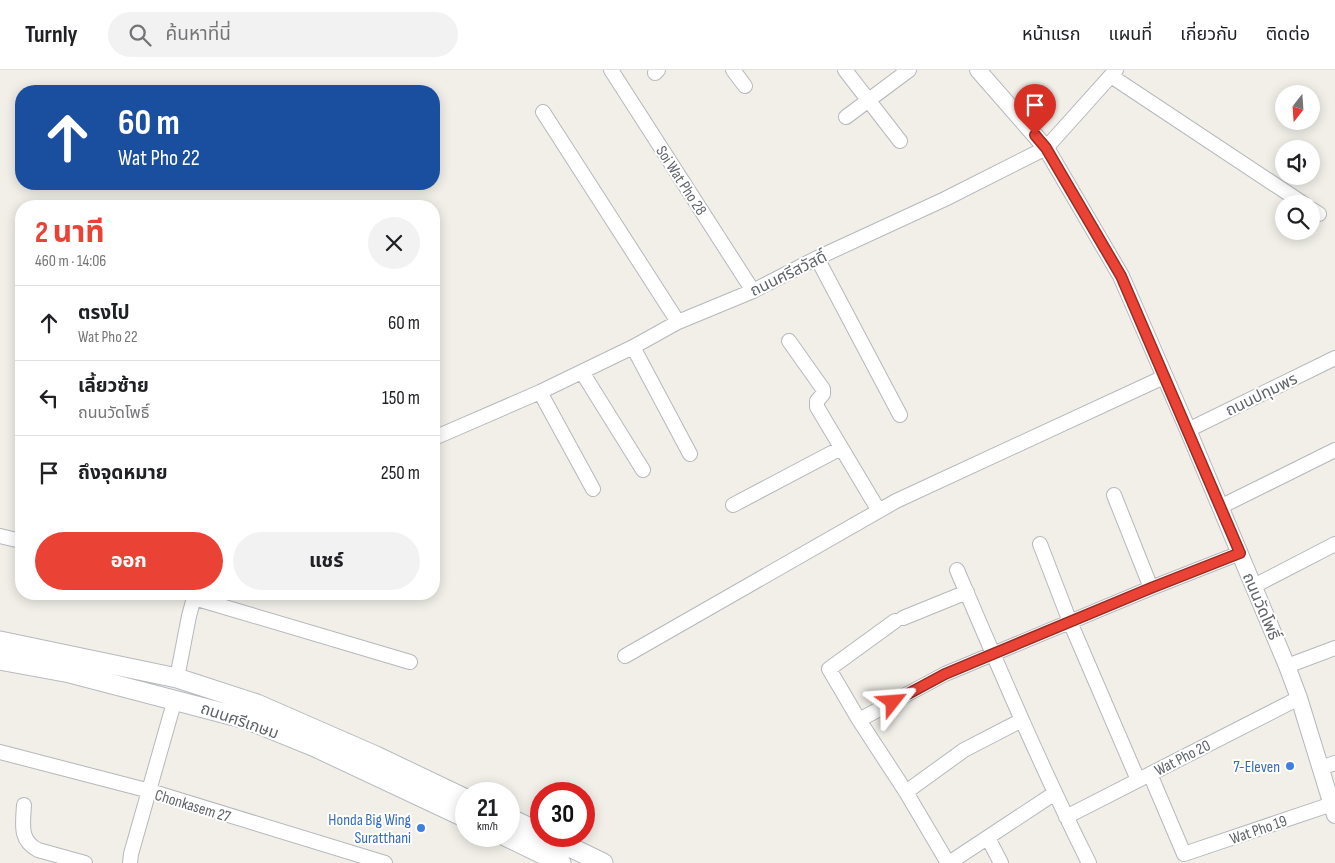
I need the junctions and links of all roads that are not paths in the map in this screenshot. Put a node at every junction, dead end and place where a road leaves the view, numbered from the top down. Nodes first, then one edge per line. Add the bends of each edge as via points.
1 (612, 70) edge
2 (733, 70) edge
3 (845, 70) edge
4 (909, 70) edge
5 (978, 70) edge
6 (1113, 73) edge
7 (745, 86) dead end
8 (869, 101) junction
9 (543, 112) dead end
10 (846, 117) dead end
11 (900, 141) dead end
12 (1046, 148) junction
13 (1291, 195) edge
14 (817, 258) junction
15 (752, 291) junction
16 (678, 322) junction
17 (789, 341) dead end
18 (633, 347) junction
19 (1335, 358) edge
20 (582, 372) junction
21 (1164, 377) junction
22 (540, 392) junction
23 (900, 416) dead end
24 (1188, 430) junction
25 (440, 435) edge
26 (841, 448) junction
27 (1335, 450) edge
28 (690, 454) dead end
29 (644, 470) dead end
30 (593, 489) dead end
31 (1114, 495) dead end
32 (733, 505) dead end
33 (1220, 507) junction
34 (879, 511) junction
35 (0, 536) edge
36 (15, 540) edge
37 (1040, 544) dead end
38 (1335, 544) edge
39 (1240, 553) junction
40 (958, 570) dead end
41 (1254, 586) junction
42 (1151, 588) junction
43 (967, 592) junction
44 (194, 600) edge
45 (208, 600) edge
46 (1070, 622) junction
47 (0, 641) edge
48 (1335, 648) edge
49 (993, 655) junction
50 (625, 656) dead end
51 (0, 660) edge
52 (410, 662) dead end
53 (1287, 666) junction
54 (177, 678) junction
55 (1299, 698) junction
56 (175, 699) junction
57 (859, 720) junction
58 (1022, 720) junction
59 (0, 752) edge
60 (1327, 766) edge
61 (1144, 777) junction
62 (150, 791) junction
63 (906, 792) junction
64 (455, 793) edge
65 (1055, 793) junction
66 (24, 805) dead end
67 (1333, 809) edge
68 (455, 813) edge
69 (1066, 817) junction
70 (988, 838) junction
71 (555, 847) edge
72 (85, 863) edge
73 (130, 863) edge
74 (385, 863) edge
75 (603, 863) edge
76 (948, 863) edge
77 (1001, 863) edge
78 (1090, 863) edge

1 - 15 street, Soi Wat Pho 28
2 - 7 street
3 - 8 street
4 - 8 street
5 - 12 street, ถนนวัดโพธิ์
6 - 12 street, ถนนศรีสวัสดิ์
6 - 13 street
8 - 10 street
8 - 11 street
9 - 16 street
12 - 14 street, ถนนศรีสวัสดิ์
12 - 21 street, ถนนวัดโพธิ์ via 1121,276
14 - 15 street, ถนนศรีสวัสดิ์
14 - 23 street
15 - 16 street, ถนนศรีสวัสดิ์
16 - 18 street, ถนนศรีสวัสดิ์
17 - 26 street via 823,389 817,407
18 - 20 street, ถนนศรีสวัสดิ์
18 - 28 street
19 - 24 street, ถนนปทุมพร
20 - 22 street, ถนนศรีสวัสดิ์
20 - 29 street
21 - 24 street, ถนนวัดโพธิ์
21 - 34 street
22 - 25 street, ถนนศรีสวัสดิ์
22 - 30 street
24 - 33 street, ถนนวัดโพธิ์
26 - 32 street
26 - 34 street
27 - 33 street
31 - 42 street
33 - 39 street, ถนนวัดโพธิ์
34 - 50 street
35 - 36 street
37 - 46 street
38 - 41 street
39 - 41 street, ถนนวัดโพธิ์
39 - 42 street
40 - 43 street
41 - 53 street, ถนนวัดโพธิ์
42 - 46 street
43 - 49 street
43 - 57 street via 899,620 829,669
44 - 54 street
45 - 52 street
46 - 49 street
46 - 61 street
47 - 54 main road, ถนนศรีเกษม
48 - 53 street
49 - 57 street via 945,674
49 - 58 street
51 - 56 main road, ถนนศรีเกษม via 70,672
53 - 55 street, ถนนวัดโพธิ์
54 - 64 main road, ถนนศรีเกษม via 257,704
55 - 60 street, ถนนวัดโพธิ์
55 - 61 street, Wat Pho 20
56 - 62 street
56 - 68 main road, ถนนศรีเกษม via 246,718
57 - 63 street
58 - 63 street via 964,750
58 - 65 street
59 - 62 street, Chonkasem 27
60 - 67 street, ถนนวัดโพธิ์
61 - 67 street, Wat Pho 19 via 1184,854
61 - 69 street, Wat Pho 20
62 - 73 street
62 - 74 street, Chonkasem 27
63 - 76 street
65 - 69 street
65 - 70 street
66 - 72 street via 25,840 32,847
69 - 78 street
70 - 76 street
70 - 77 street
71 - 75 main road

